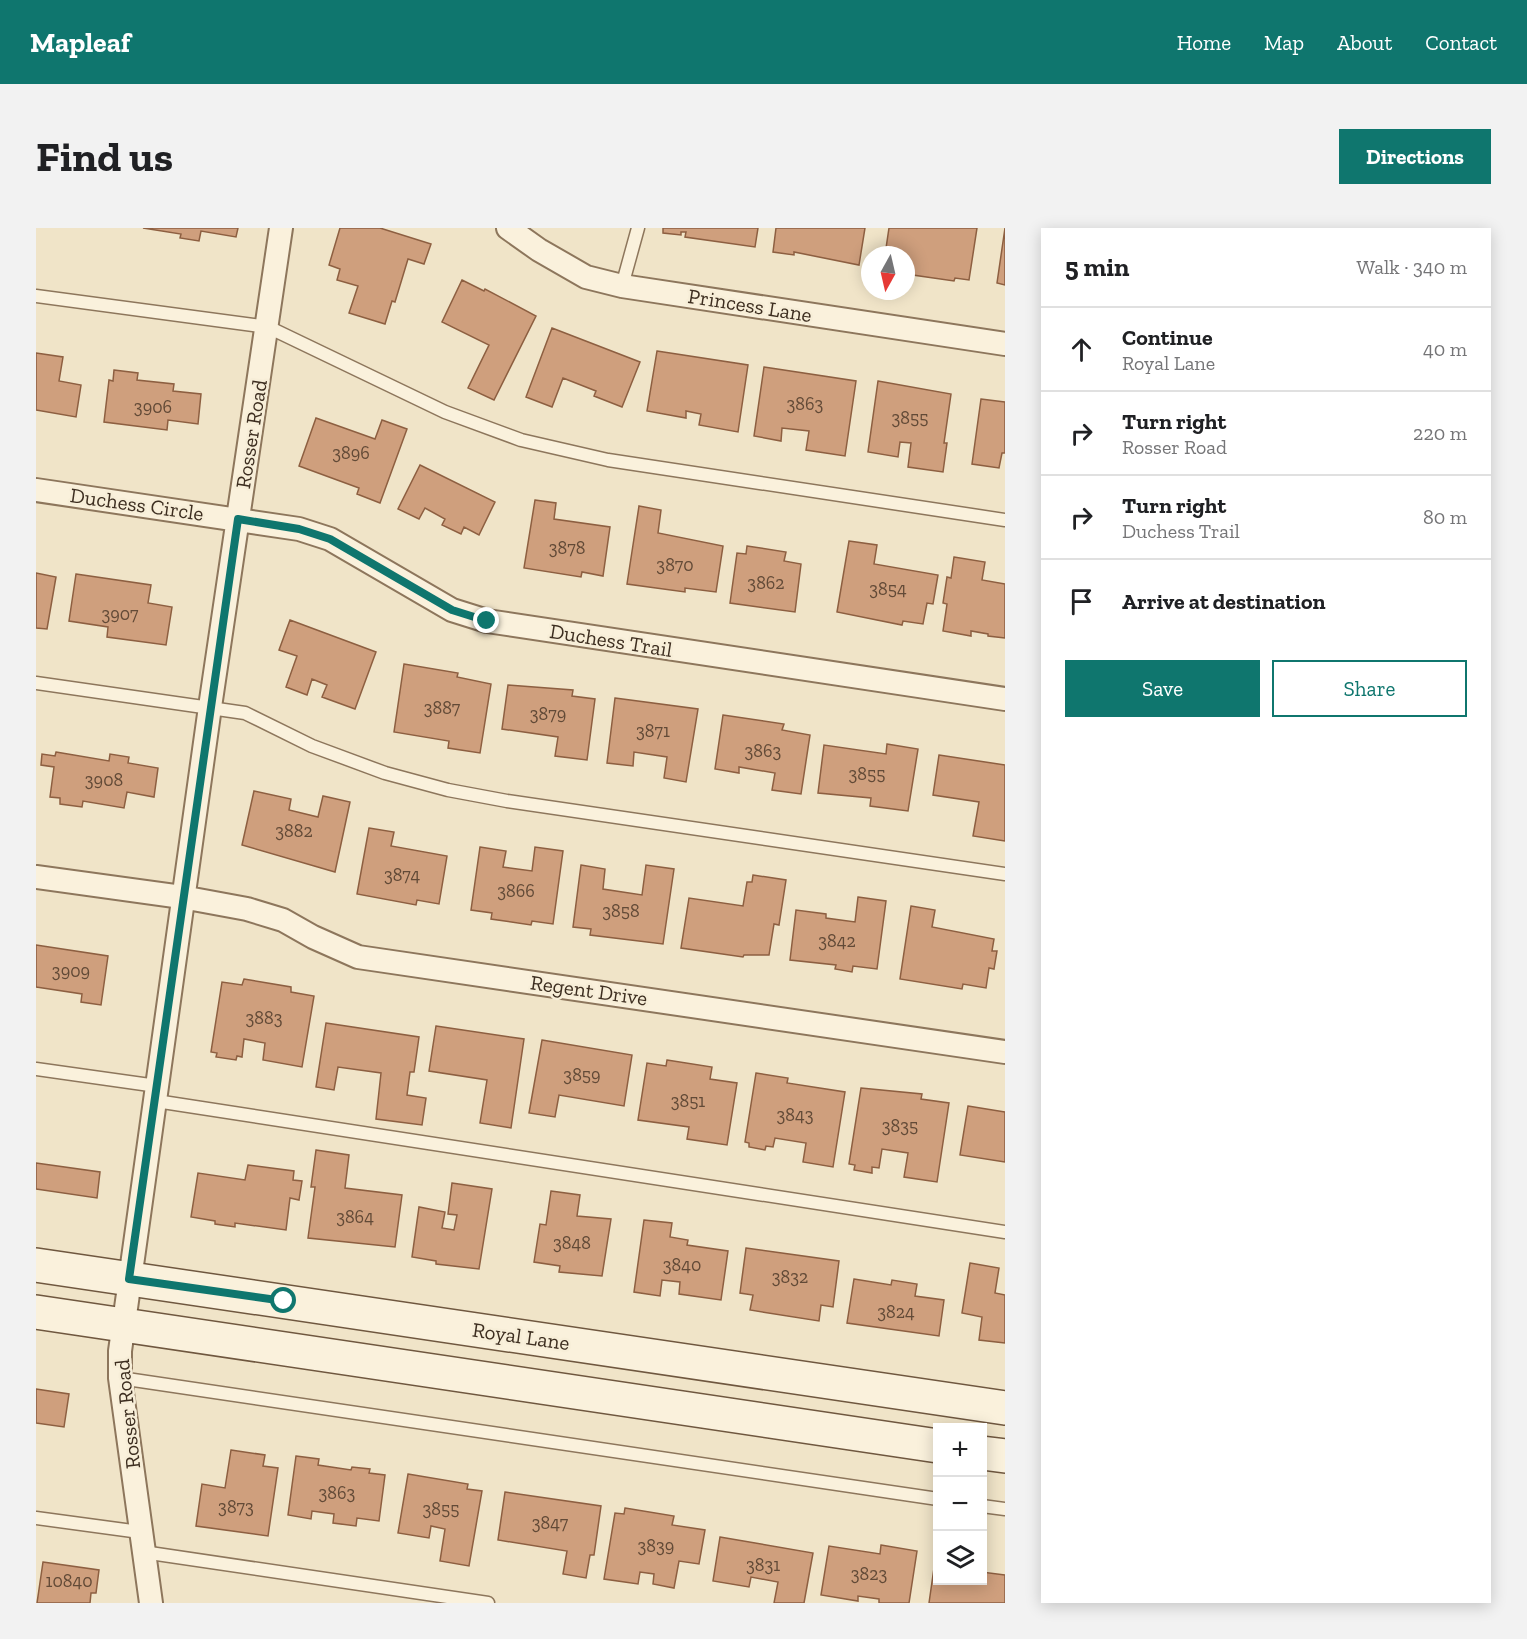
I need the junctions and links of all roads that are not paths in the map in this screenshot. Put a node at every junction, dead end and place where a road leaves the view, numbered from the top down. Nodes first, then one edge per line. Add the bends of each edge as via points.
1 (281, 228) edge
2 (508, 228) edge
3 (638, 228) edge
4 (622, 286) junction
5 (36, 296) edge
6 (268, 327) junction
7 (1005, 344) edge
8 (36, 490) edge
9 (238, 519) junction
10 (1005, 520) edge
11 (36, 683) edge
12 (1005, 699) edge
13 (210, 707) junction
14 (1005, 873) edge
15 (36, 878) edge
16 (183, 897) junction
17 (1005, 1052) edge
18 (36, 1069) edge
19 (156, 1094) junction
20 (1005, 1232) edge
21 (36, 1265) edge
22 (129, 1279) junction
23 (36, 1312) edge
24 (123, 1325) junction
25 (120, 1378) junction
26 (1005, 1408) edge
27 (933, 1445) edge
28 (987, 1454) edge
29 (1005, 1456) edge
30 (933, 1498) edge
31 (987, 1507) edge
32 (1005, 1509) edge
33 (36, 1518) edge
34 (142, 1542) junction
35 (151, 1603) edge
36 (488, 1603) edge

1 - 6 street, Rosser Road
2 - 4 street, Princess Lane via 586,277
3 - 4 lane
4 - 7 street, Princess Lane
5 - 6 lane
6 - 9 street, Rosser Road
6 - 10 lane via 445,412 521,440 608,460
8 - 9 street, Duchess Circle
9 - 12 street, Duchess Trail via 299,529 330,539 452,610 487,621
9 - 13 street, Rosser Road
11 - 13 lane
13 - 14 lane via 245,713 312,746 448,790
13 - 16 street, Rosser Road
15 - 16 street, Regent Drive
16 - 17 street, Regent Drive via 283,920 358,957
16 - 19 street, Rosser Road
18 - 19 lane
19 - 20 lane
19 - 22 street, Rosser Road
21 - 22 main road, Royal Lane
22 - 24 street, Rosser Road
22 - 26 main road, Royal Lane
23 - 24 main road
24 - 25 street, Rosser Road
24 - 27 main road
25 - 30 lane
25 - 34 street, Rosser Road
28 - 29 main road
31 - 32 lane
33 - 34 lane
34 - 35 street, Rosser Road
34 - 36 lane

